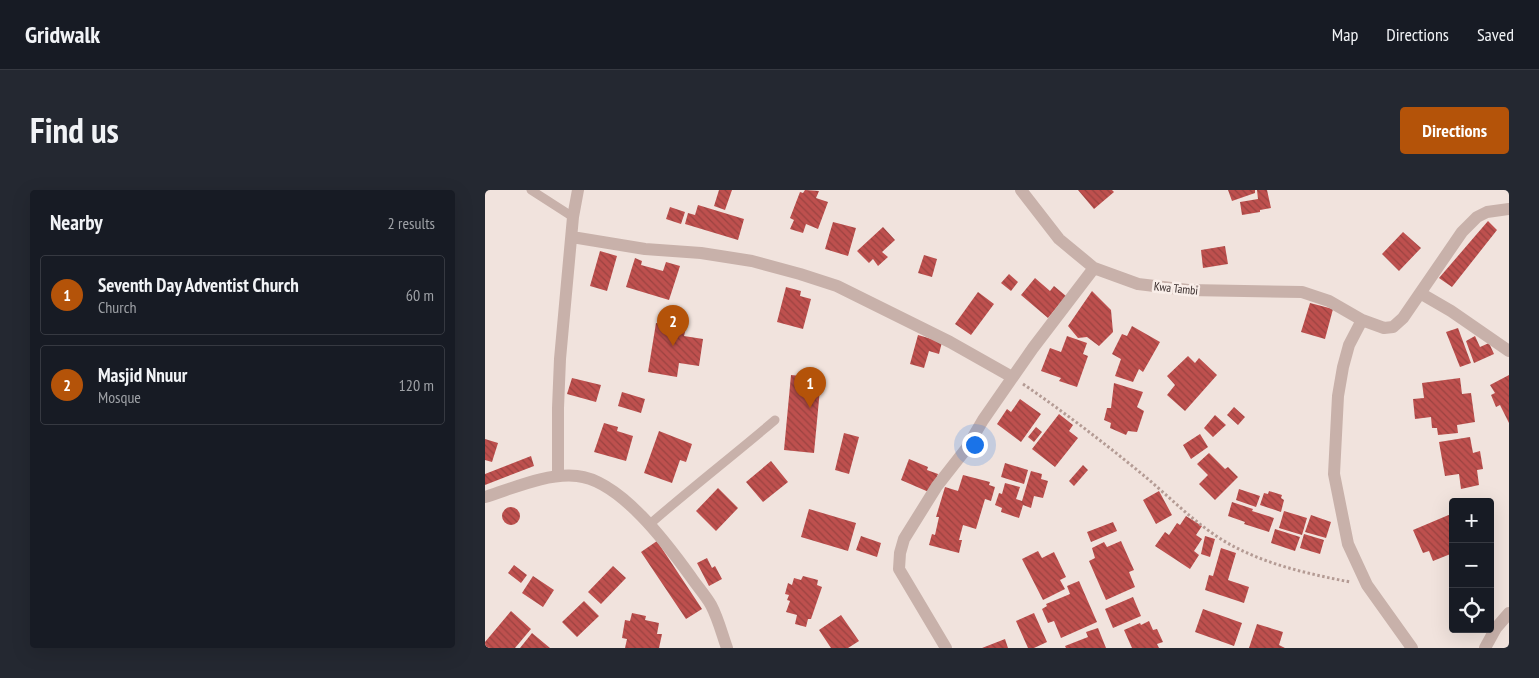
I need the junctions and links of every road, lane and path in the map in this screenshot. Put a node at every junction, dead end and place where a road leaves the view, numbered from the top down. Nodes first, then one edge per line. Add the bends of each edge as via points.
1 (531, 190) edge
2 (578, 190) edge
3 (1021, 190) edge
4 (1509, 209) edge
5 (573, 217) junction
6 (572, 237) junction
7 (1093, 268) junction
8 (1420, 293) junction
9 (1362, 320) junction
10 (1509, 351) edge
11 (1012, 377) junction
12 (775, 420) dead end
13 (558, 475) junction
14 (485, 497) edge
15 (650, 524) junction
16 (1367, 585) junction
17 (1509, 613) edge
18 (727, 648) edge
19 (946, 648) edge
20 (1412, 648) edge
21 (1485, 648) edge

1 - 5 lane
2 - 5 street
3 - 7 street, Kwa Tambi via 1059,239
4 - 8 street, Kwa Tambi via 1477,217 1462,232
5 - 6 street
6 - 11 street via 752,261 800,274 837,286 951,342
6 - 13 street via 560,359
7 - 9 street, Kwa Tambi via 1139,284 1188,290 1302,292 1329,301
7 - 11 street
8 - 9 street, Kwa Tambi via 1393,328
8 - 10 street
9 - 16 street via 1349,345 1343,367 1338,396 1334,474 1348,544
11 - 16 path via 1097,436 1229,544 1260,559 1293,569
11 - 19 street via 966,449 937,486 904,539 900,553 899,568
12 - 15 lane
13 - 14 street
13 - 15 street via 579,476 601,484
15 - 18 street via 711,605
16 - 20 street
17 - 21 street

